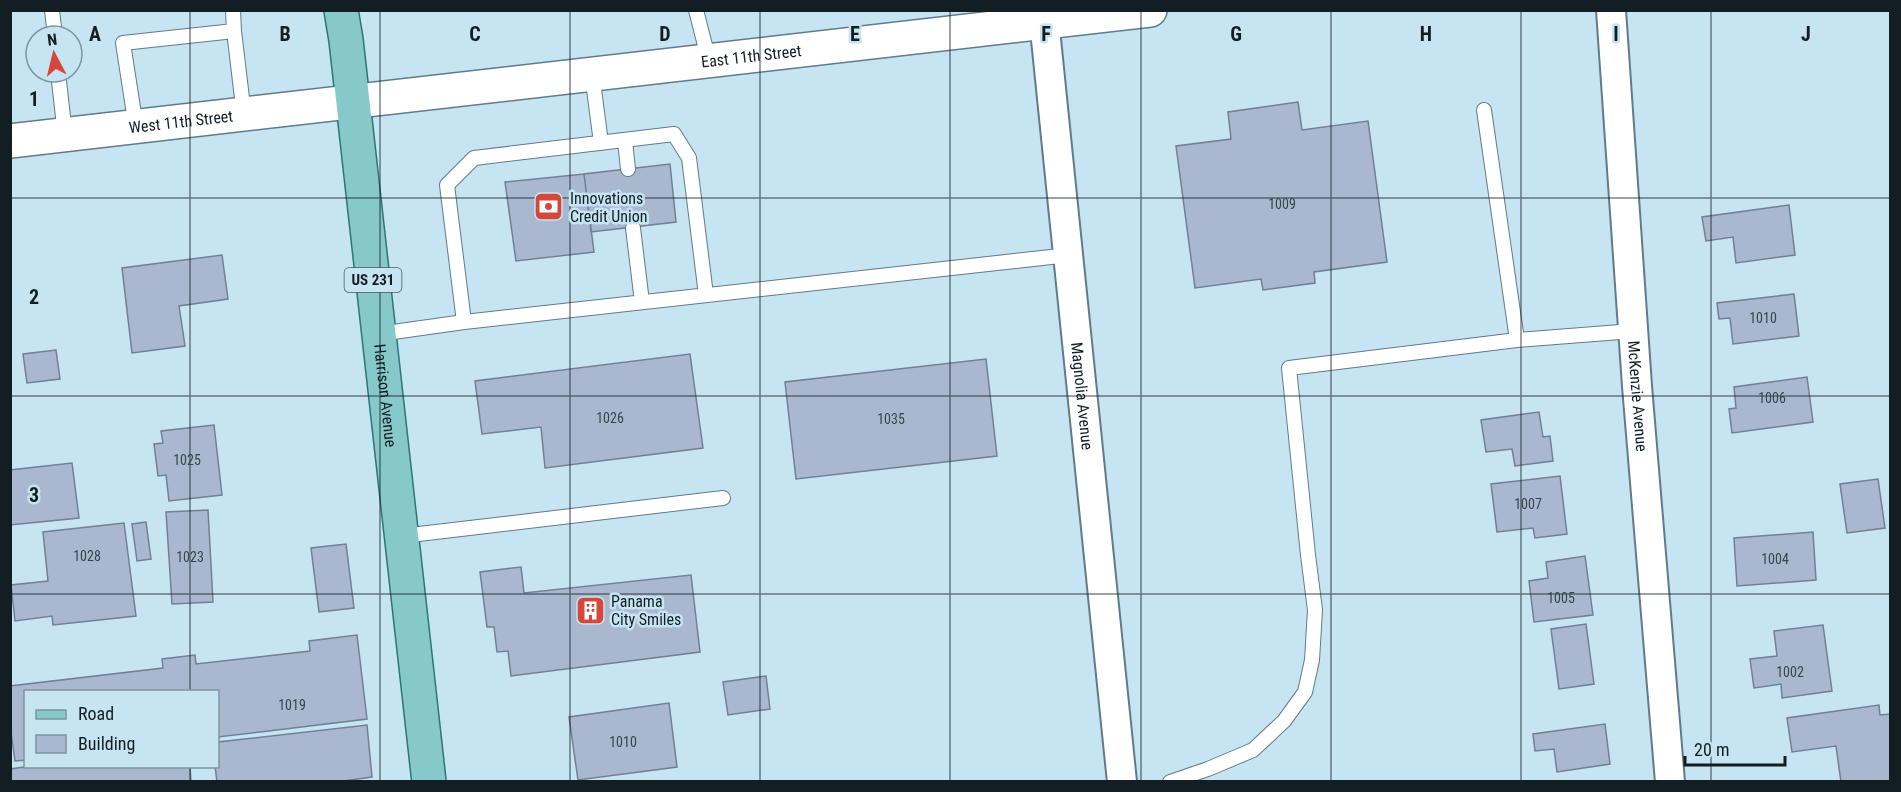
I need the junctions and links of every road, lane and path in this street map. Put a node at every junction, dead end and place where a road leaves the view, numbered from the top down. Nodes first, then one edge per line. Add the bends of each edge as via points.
1 (233, 10) edge
2 (341, 10) edge
3 (696, 10) edge
4 (1150, 10) edge
5 (1611, 10) edge
6 (1043, 17) edge
7 (234, 32) junction
8 (709, 61) junction
9 (592, 74) junction
10 (59, 84) edge
11 (353, 102) junction
12 (1484, 110) dead end
13 (244, 115) junction
14 (136, 126) junction
15 (65, 135) junction
16 (10, 141) edge
17 (625, 141) junction
18 (601, 143) junction
19 (628, 169) dead end
20 (633, 228) dead end
21 (1069, 255) junction
22 (706, 295) junction
23 (642, 302) junction
24 (464, 322) junction
25 (1633, 331) junction
26 (379, 334) junction
27 (1517, 340) junction
28 (723, 498) dead end
29 (402, 536) junction
30 (429, 782) edge
31 (1122, 782) edge
32 (1170, 782) edge
33 (1670, 782) edge

1 - 7 lane
2 - 11 main road, Harrison Avenue / US 231
3 - 8 lane
4 - 6 main road, East 11th Street
5 - 25 street, McKenzie Avenue
6 - 8 main road, East 11th Street
6 - 21 street, Magnolia Avenue
7 - 13 lane
7 - 14 lane via 123,43
8 - 9 main road, East 11th Street
9 - 11 main road, East 11th Street
9 - 18 lane
10 - 15 lane
11 - 13 main road, West 11th Street
11 - 26 main road, Harrison Avenue / US 231
12 - 27 lane
13 - 14 main road, West 11th Street
14 - 15 main road, West 11th Street
15 - 16 main road, West 11th Street
17 - 18 lane
17 - 19 lane
17 - 22 lane via 674,134 688,158
18 - 24 lane via 474,158 447,185
20 - 23 lane
21 - 22 lane
21 - 31 street, Magnolia Avenue
22 - 23 lane
23 - 24 lane
24 - 26 lane
25 - 27 lane
25 - 33 street, McKenzie Avenue
26 - 29 main road, Harrison Avenue / US 231
27 - 32 lane via 1289,368 1315,610 1312,660 1305,692 1284,722 1253,750
28 - 29 lane
29 - 30 main road, Harrison Avenue / US 231

